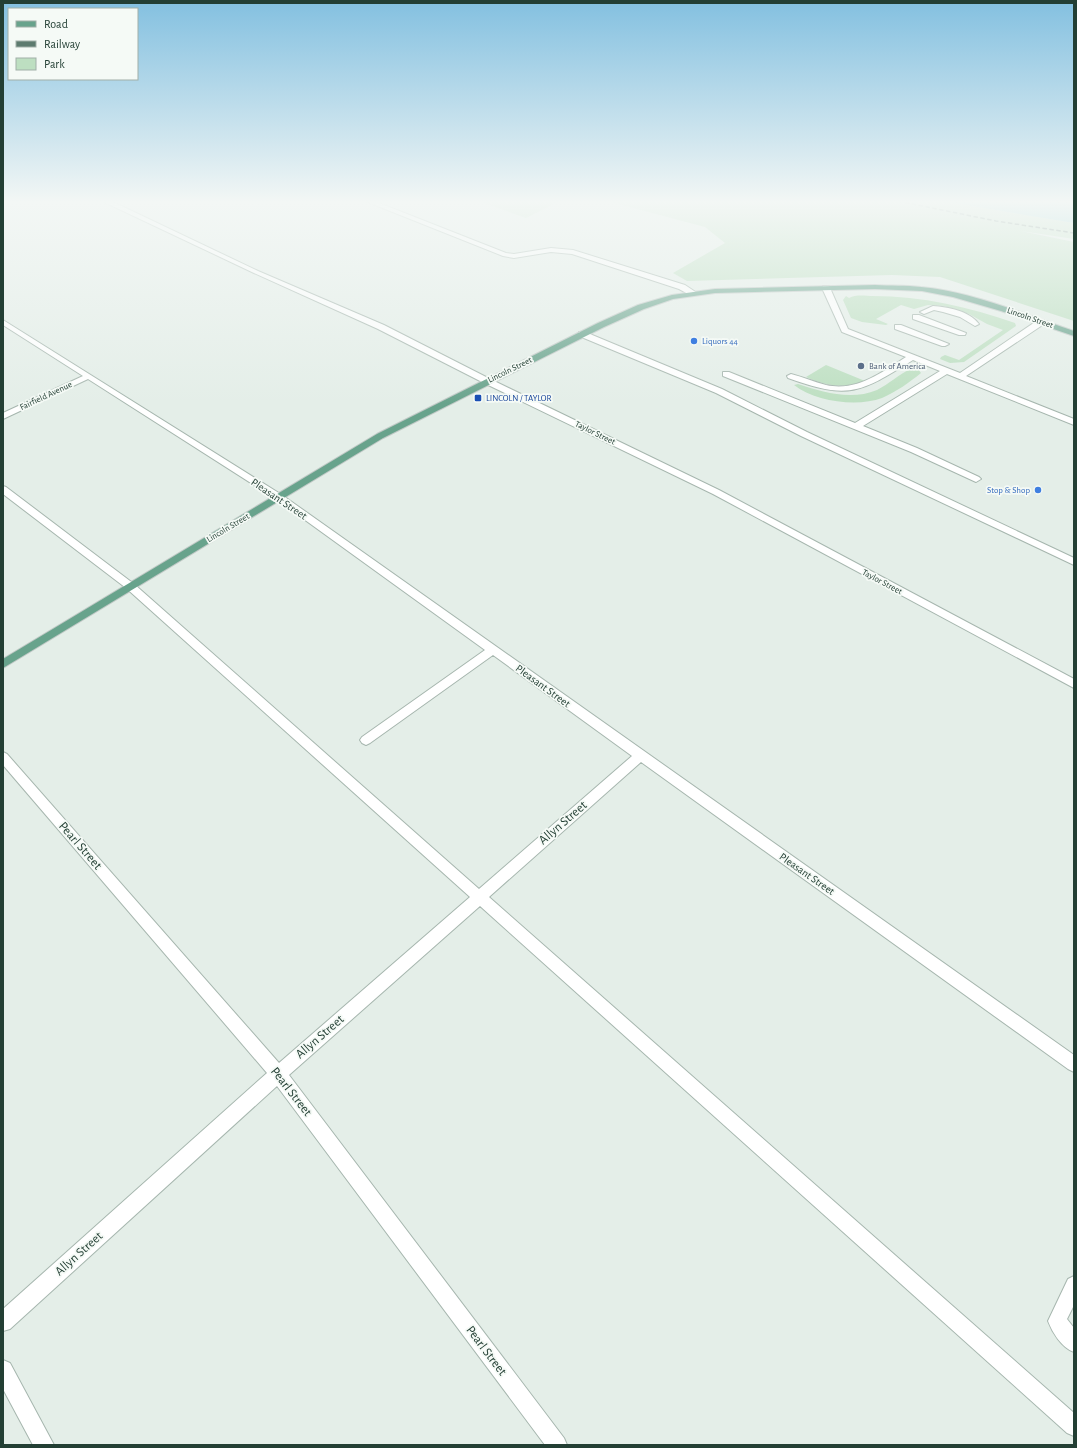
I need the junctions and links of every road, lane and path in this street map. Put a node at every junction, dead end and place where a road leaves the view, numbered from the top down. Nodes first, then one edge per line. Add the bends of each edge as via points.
1 (249, 269) edge
2 (625, 269) edge
3 (826, 288) junction
4 (693, 294) junction
5 (3, 322) edge
6 (1041, 322) junction
7 (901, 325) dead end
8 (969, 328) joint
9 (582, 334) junction
10 (1074, 334) edge
11 (948, 342) dead end
12 (915, 359) junction
13 (946, 371) junction
14 (726, 374) dead end
15 (90, 376) junction
16 (792, 376) dead end
17 (961, 376) junction
18 (487, 381) junction
19 (3, 416) edge
20 (1074, 422) edge
21 (856, 426) junction
22 (976, 479) dead end
23 (3, 489) edge
24 (279, 498) junction
25 (1074, 562) edge
26 (130, 586) junction
27 (493, 650) junction
28 (3, 664) edge
29 (1074, 684) edge
30 (366, 740) dead end
31 (640, 756) junction
32 (3, 757) edge
33 (480, 896) junction
34 (1074, 1064) edge
35 (278, 1074) junction
36 (1074, 1285) edge
37 (3, 1322) edge
38 (1074, 1343) edge
39 (3, 1370) edge
40 (1074, 1426) edge
41 (44, 1445) edge
42 (557, 1445) edge

1 - 18 street, Taylor Street via 381,327
2 - 4 street via 682,287
3 - 4 main road, Lincoln Street
3 - 6 main road, Lincoln Street via 922,289 954,295
3 - 12 street via 843,329
4 - 9 main road, Lincoln Street via 672,297 641,307
5 - 15 street, Pleasant Street
6 - 10 main road, Lincoln Street
6 - 17 street
7 - 11 street
8 - 8 street via 923,313
9 - 18 main road, Lincoln Street
9 - 25 street via 719,391
12 - 13 street
12 - 16 street via 854,390 834,390
13 - 17 street
13 - 21 street
14 - 21 street
15 - 19 street, Fairfield Avenue
15 - 24 street, Pleasant Street
17 - 20 street
18 - 24 main road, Lincoln Street via 380,436
18 - 29 street, Taylor Street via 716,492
21 - 22 street
23 - 26 street
24 - 26 main road, Lincoln Street
24 - 27 street, Pleasant Street
26 - 28 main road, Lincoln Street
26 - 33 street
27 - 30 street
27 - 31 street, Pleasant Street
31 - 33 street, Allyn Street
31 - 34 street, Pleasant Street
32 - 35 street, Pearl Street
33 - 35 street, Allyn Street
33 - 40 street
35 - 37 street, Allyn Street
35 - 42 street, Pearl Street
36 - 38 street via 1057,1321
39 - 41 street

